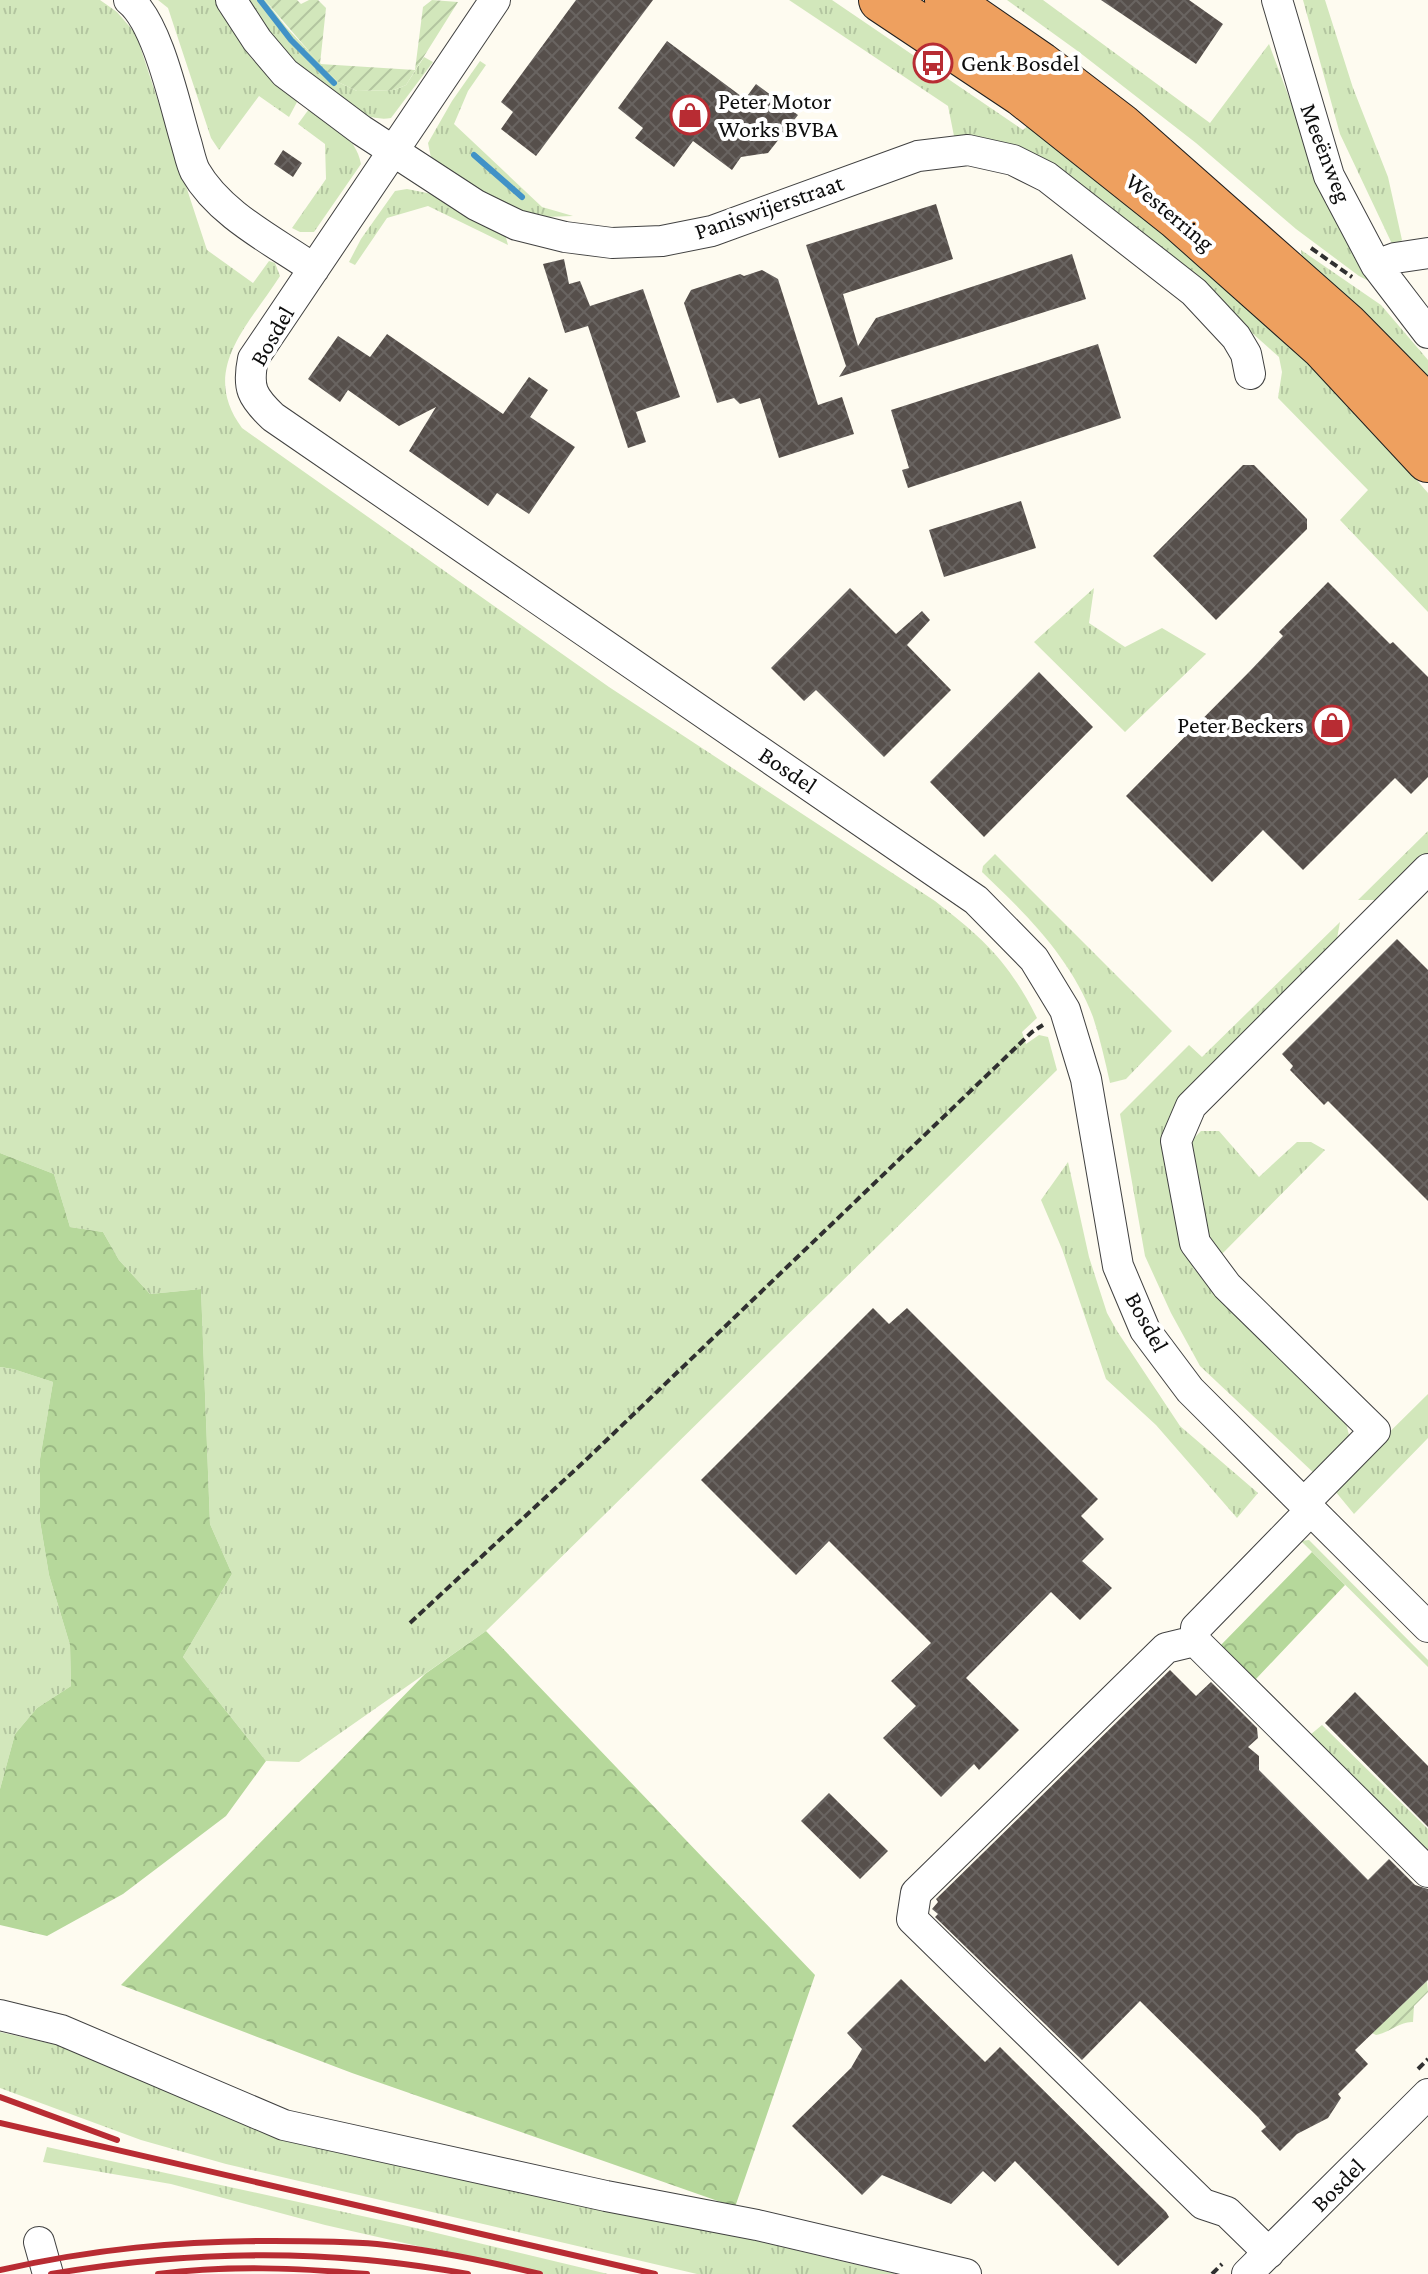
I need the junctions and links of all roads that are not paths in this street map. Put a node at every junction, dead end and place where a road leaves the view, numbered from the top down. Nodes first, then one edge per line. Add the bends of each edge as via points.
1 (129, 0) edge
2 (231, 0) edge
3 (881, 0) edge
4 (947, 0) edge
5 (1277, 0) edge
6 (495, 3) edge
7 (392, 153) junction
8 (1428, 253) edge
9 (1376, 265) junction
10 (314, 269) junction
11 (1428, 333) edge
12 (1250, 374) dead end
13 (1428, 408) edge
14 (1428, 460) edge
15 (1428, 869) edge
16 (1307, 1506) junction
17 (1428, 1627) edge
18 (1195, 1641) junction
19 (1428, 1872) edge
20 (0, 2015) edge
21 (1428, 2094) edge
22 (39, 2242) dead end
23 (1269, 2253) junction
24 (48, 2274) edge
25 (966, 2274) edge
26 (1247, 2274) edge

1 - 10 street via 153,34 194,169 210,193
2 - 7 street, Paniswijerstraat via 285,73
3 - 14 highway, Westerring via 1022,94 1178,218 1323,347
4 - 13 highway, Westerring via 1121,126 1346,325
5 - 9 street, Meeënweg via 1329,176
6 - 7 street, Bosdel
7 - 10 street, Bosdel
7 - 12 street, Paniswijerstraat via 517,225 612,243 712,231 918,156 968,150 1013,160 1047,177 1194,292 1236,337
8 - 9 street
9 - 11 street, Meeënweg
10 - 16 street, Bosdel via 253,359 249,380 256,401 976,900 1034,959 1065,1010 1086,1079 1118,1266 1145,1330 1190,1390
15 - 16 street via 1191,1106 1176,1141 1195,1243 1227,1286 1375,1431
16 - 17 street, Bosdel
16 - 18 street via 1196,1628
18 - 19 street
18 - 23 street via 1166,1648 916,1893 912,1919 1203,2204 1227,2212
20 - 25 street via 61,2030 284,2125
21 - 23 street, Bosdel
22 - 24 street
23 - 26 street, Bosdel

